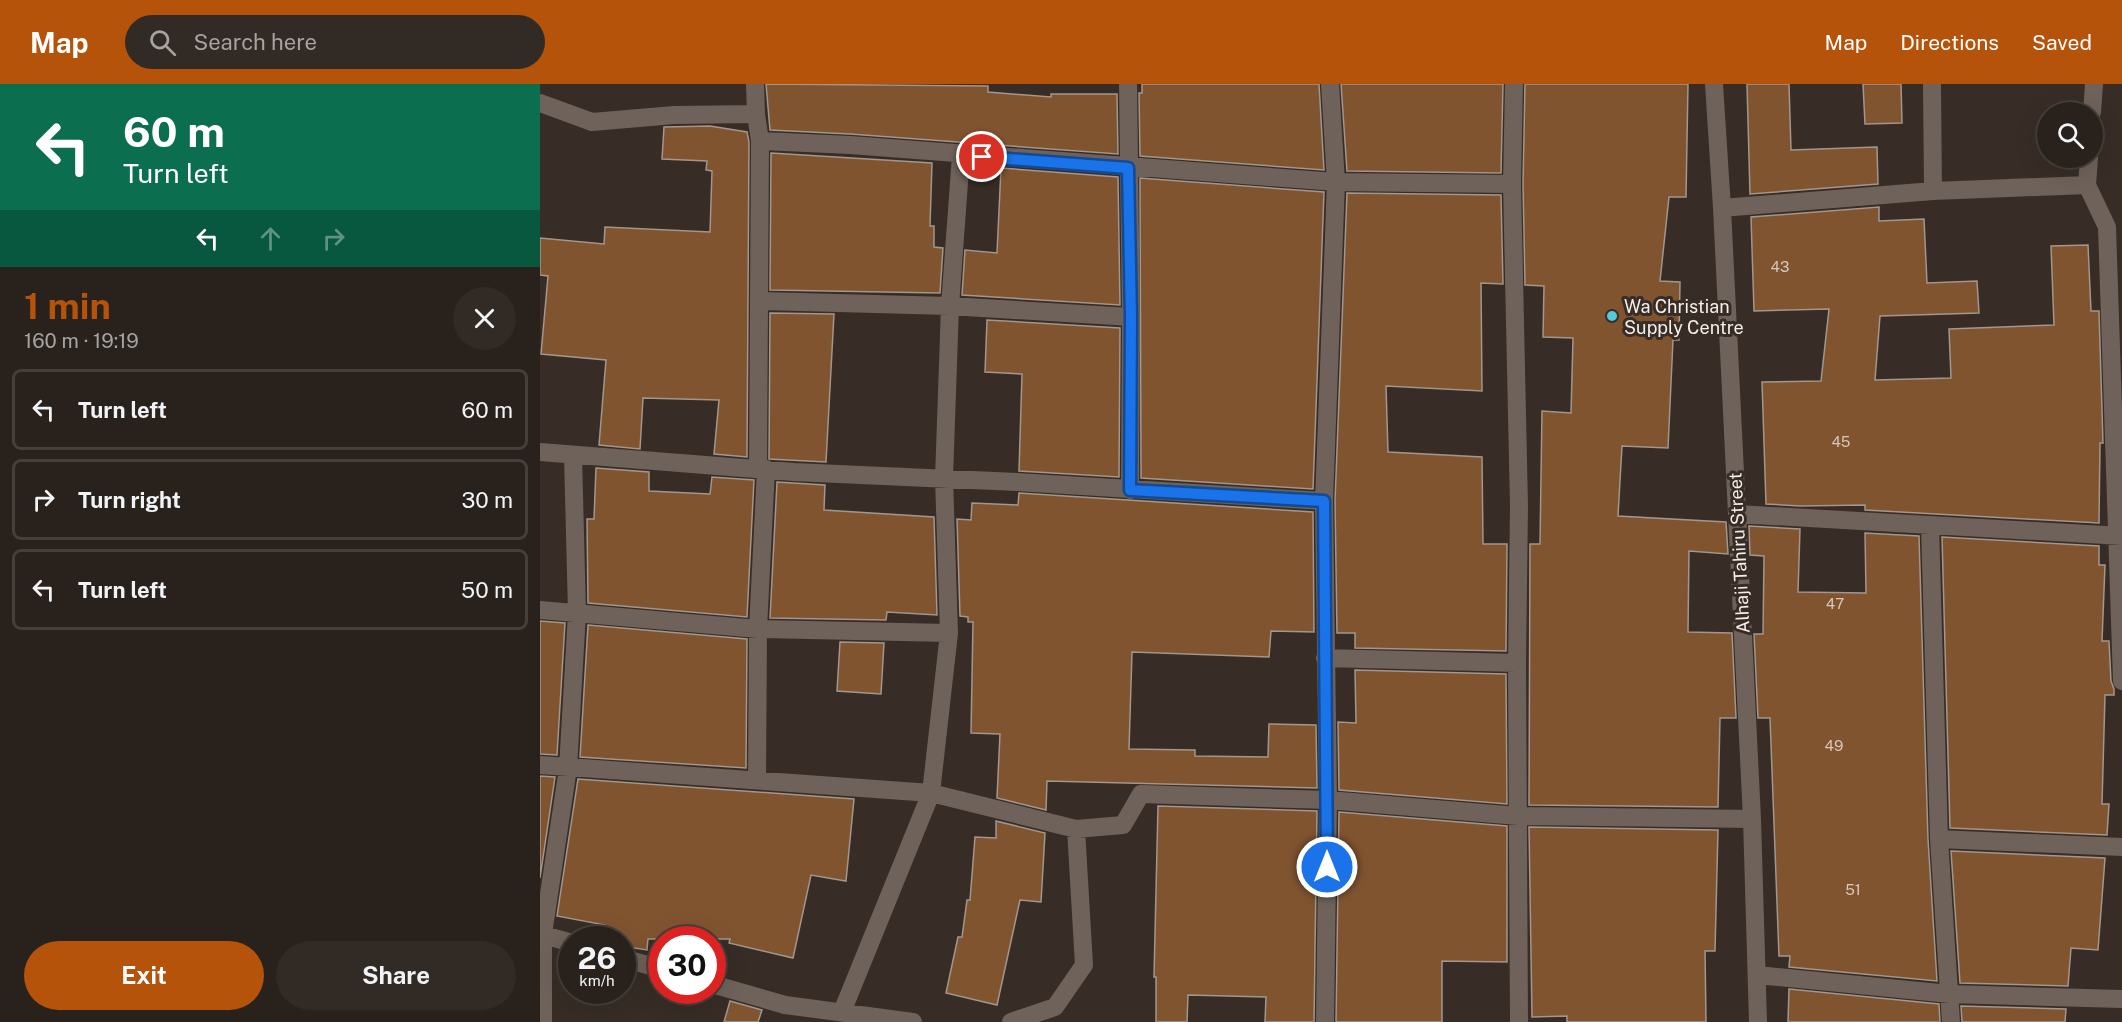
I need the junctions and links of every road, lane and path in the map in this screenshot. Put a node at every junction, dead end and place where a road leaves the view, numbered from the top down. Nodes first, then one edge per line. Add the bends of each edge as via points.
1 (755, 84) edge
2 (1128, 84) edge
3 (1330, 84) edge
4 (1514, 84) edge
5 (1714, 84) edge
6 (1932, 84) edge
7 (2094, 84) edge
8 (2093, 102) edge
9 (540, 103) edge
10 (756, 114) junction
11 (760, 141) junction
12 (961, 155) junction
13 (1128, 168) junction
14 (2088, 168) edge
15 (1336, 182) junction
16 (1512, 184) junction
17 (2087, 185) junction
18 (1933, 191) junction
19 (1722, 208) junction
20 (759, 301) junction
21 (950, 306) junction
22 (1131, 317) junction
23 (2117, 371) edge
24 (540, 452) edge
25 (573, 455) junction
26 (762, 469) junction
27 (944, 478) junction
28 (1130, 490) junction
29 (1324, 501) junction
30 (1737, 514) junction
31 (1930, 526) junction
32 (2119, 536) edge
33 (540, 610) edge
34 (577, 613) junction
35 (758, 629) junction
36 (949, 633) junction
37 (1325, 658) junction
38 (1517, 663) junction
39 (2122, 681) edge
40 (540, 765) edge
41 (568, 768) junction
42 (757, 779) junction
43 (931, 793) junction
44 (1328, 800) junction
45 (1518, 816) junction
46 (1752, 819) junction
47 (1076, 829) junction
48 (1939, 838) junction
49 (2122, 847) edge
50 (542, 934) edge
51 (558, 939) edge
52 (1757, 975) junction
53 (726, 990) edge
54 (1950, 994) junction
55 (2122, 999) edge
56 (842, 1012) junction
57 (783, 1014) edge
58 (543, 1022) edge
59 (913, 1022) edge
60 (1011, 1022) edge
61 (1325, 1022) edge
62 (1519, 1022) edge
63 (1758, 1022) edge
64 (1951, 1022) edge

1 - 10 street
2 - 13 street
3 - 15 street
4 - 16 street
5 - 19 street, Alhaji Tahiru Street
6 - 18 street
7 - 8 street
9 - 10 street via 592,122
10 - 11 street
11 - 12 street
11 - 20 street
12 - 13 street
12 - 21 street
13 - 15 street
13 - 22 street
14 - 17 street
15 - 16 street
15 - 29 street
16 - 38 street via 1519,506
17 - 18 street
17 - 23 street via 2107,228
18 - 19 street
19 - 30 street, Alhaji Tahiru Street
20 - 21 street
20 - 26 street
21 - 22 street
21 - 27 street
22 - 28 street
23 - 32 street
24 - 25 street
25 - 26 street
25 - 34 street
26 - 27 street
26 - 35 street
27 - 28 street
27 - 36 street
28 - 29 street
29 - 37 street
30 - 31 street
30 - 46 street, Alhaji Tahiru Street
31 - 32 street
31 - 48 street
32 - 39 street
33 - 34 street
34 - 35 street
34 - 41 street
35 - 36 street
35 - 42 street
36 - 43 street
37 - 38 street
37 - 44 street
38 - 45 street
40 - 41 street
41 - 42 street
41 - 50 street
42 - 43 street
43 - 47 street
43 - 56 street
44 - 45 street
44 - 47 street via 1141,794 1123,825
44 - 61 street
45 - 46 street
45 - 62 street
46 - 52 street, Alhaji Tahiru Street
47 - 60 street via 1084,965 1055,1007
48 - 49 street
48 - 54 street
50 - 51 street
50 - 58 street
52 - 54 street
52 - 63 street, Alhaji Tahiru Street
53 - 57 street
54 - 55 street
54 - 64 street
56 - 57 street
56 - 59 street

